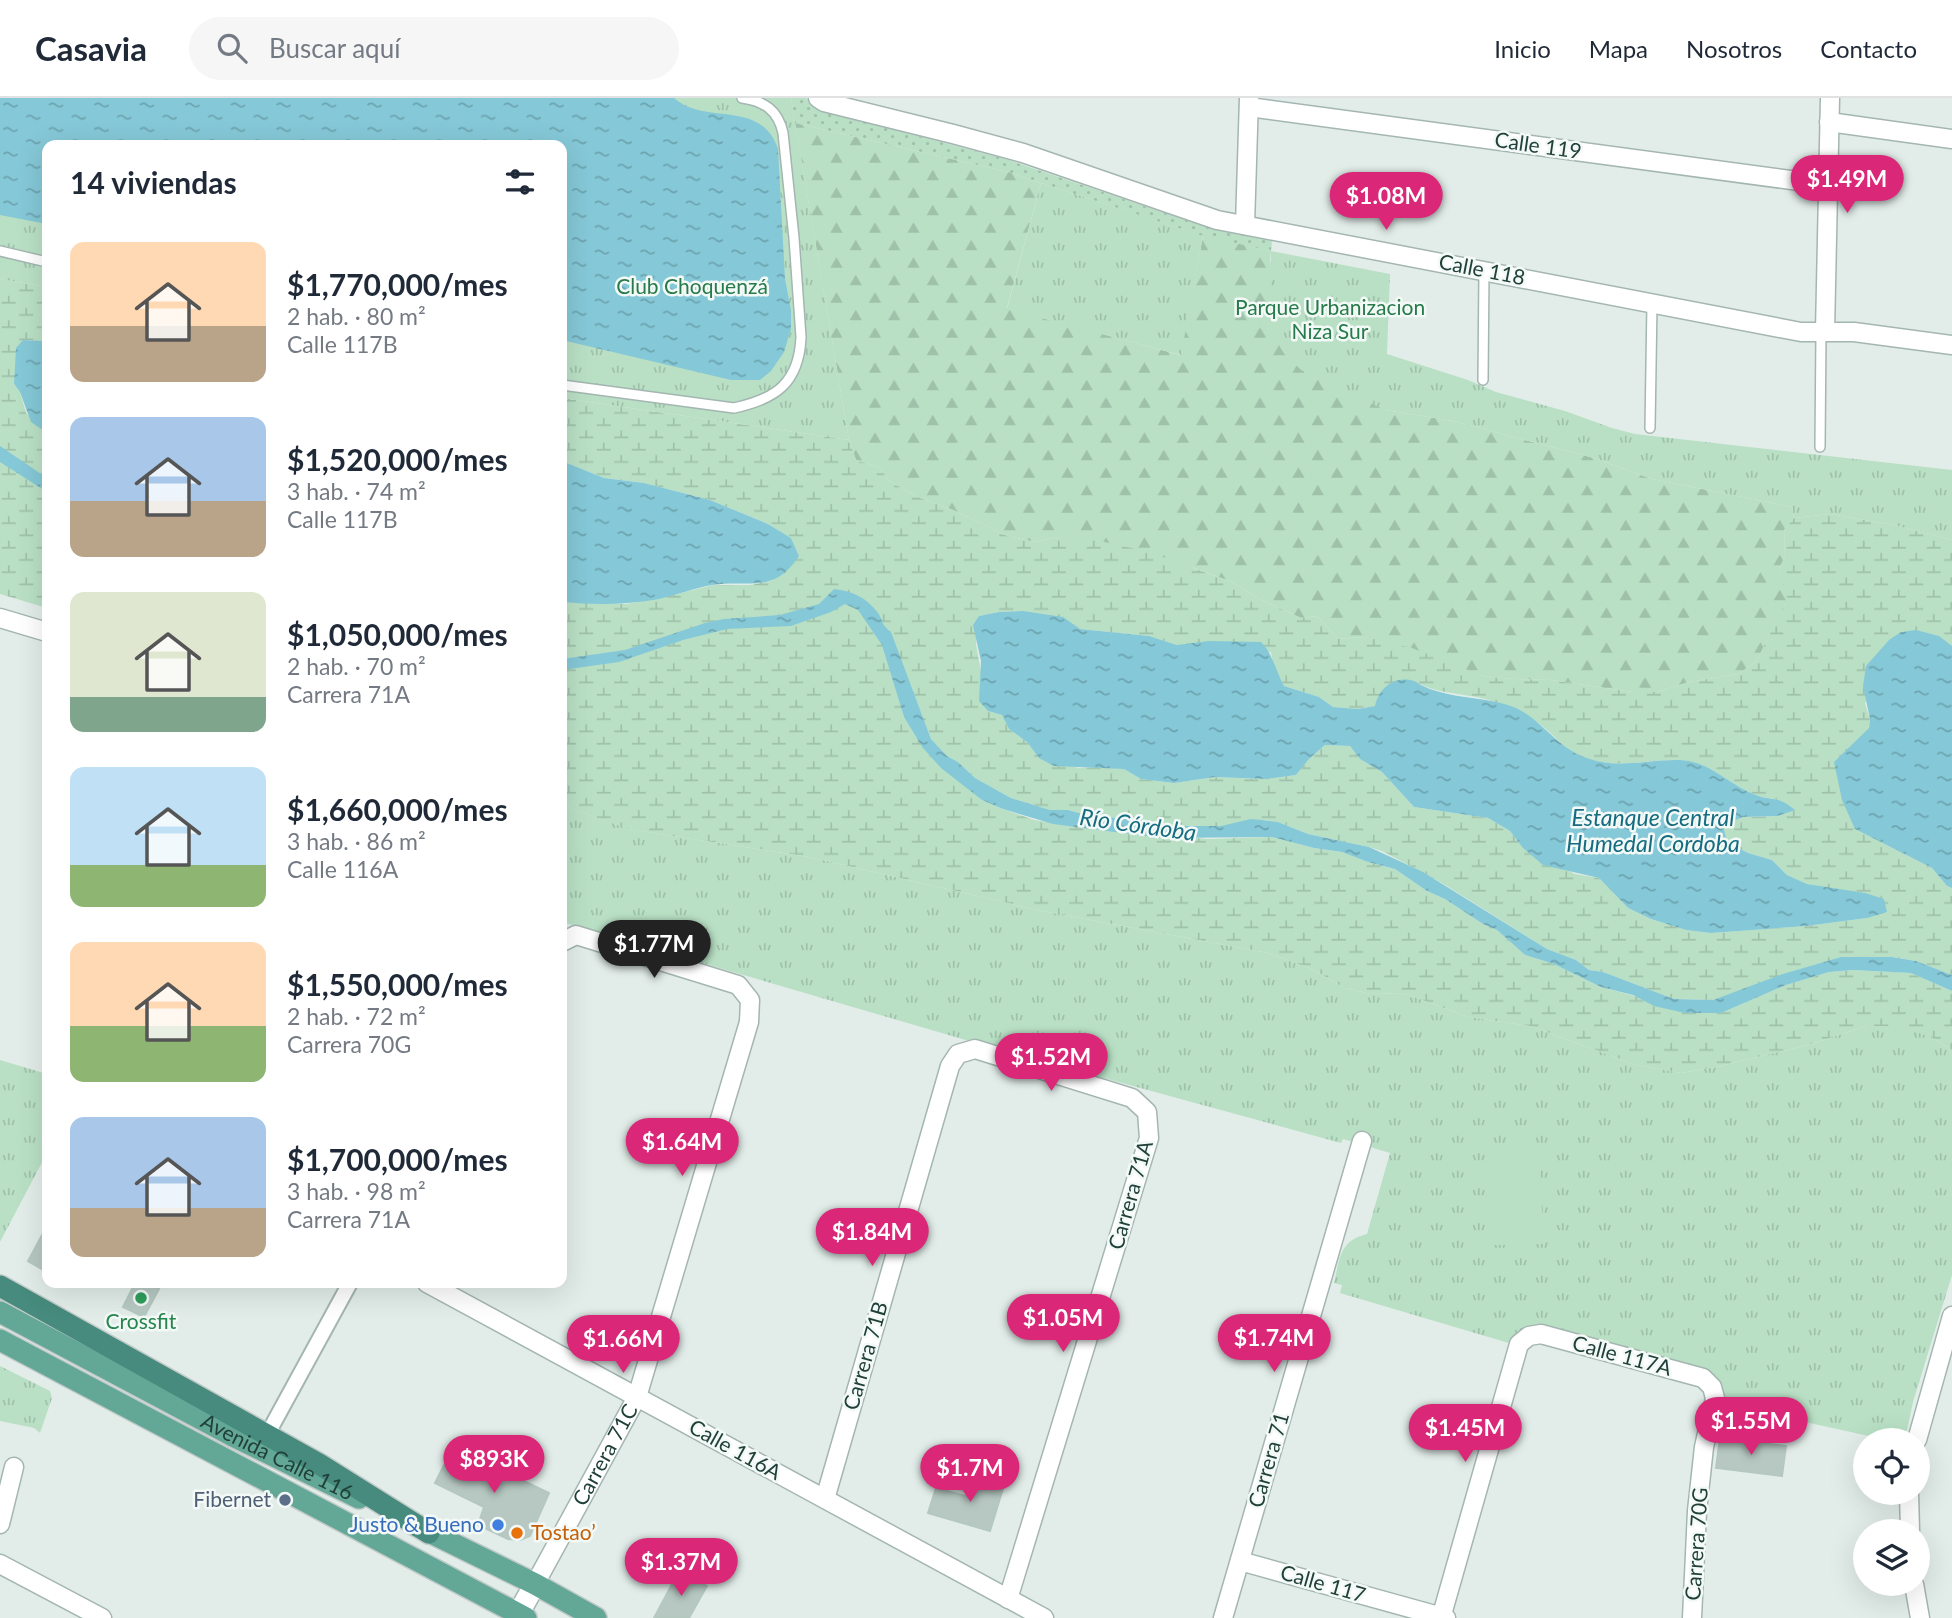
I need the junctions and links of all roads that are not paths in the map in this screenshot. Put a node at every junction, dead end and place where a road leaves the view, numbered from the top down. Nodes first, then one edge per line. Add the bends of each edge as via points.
1 (742, 98) edge
2 (818, 98) edge
3 (1830, 98) edge
4 (1248, 103) edge
5 (1829, 122) junction
6 (1952, 139) edge
7 (1828, 185) junction
8 (1245, 225) junction
9 (0, 251) edge
10 (42, 261) edge
11 (1484, 271) junction
12 (1651, 303) junction
13 (1823, 332) junction
14 (1952, 345) edge
15 (1483, 380) dead end
16 (567, 386) edge
17 (1650, 428) dead end
18 (1819, 447) dead end
19 (0, 618) edge
20 (42, 631) edge
21 (567, 939) edge
22 (1147, 1112) joint
23 (1362, 1141) dead end
24 (0, 1286) edge
25 (347, 1288) edge
26 (451, 1289) edge
27 (0, 1312) edge
28 (1952, 1316) edge
29 (0, 1340) edge
30 (1712, 1387) joint
31 (637, 1397) junction
32 (1920, 1428) edge
33 (267, 1435) junction
34 (14, 1467) dead end
35 (825, 1499) junction
36 (0, 1524) edge
37 (429, 1532) junction
38 (1240, 1560) junction
39 (0, 1564) edge
40 (535, 1584) junction
41 (1916, 1596) edge
42 (1008, 1599) junction
43 (520, 1617) edge
44 (102, 1618) edge
45 (596, 1618) edge
46 (1044, 1618) edge
47 (1223, 1618) edge
48 (1443, 1618) edge
49 (1692, 1618) edge
50 (1920, 1618) edge

1 - 16 lane via 771,109 783,133 801,337 790,379 772,396 734,408
2 - 8 street, Calle 118 via 1023,153 1217,220
3 - 5 street
4 - 7 street, Calle 119
4 - 8 street
5 - 6 street
5 - 7 street
7 - 13 street
8 - 11 street, Calle 118
9 - 10 lane
11 - 12 street, Calle 118
11 - 15 lane
12 - 13 street, Calle 118 via 1801,332
12 - 17 lane
13 - 14 street, Calle 118
13 - 18 lane
19 - 20 street
21 - 31 street, Carrera 71C via 576,935 738,985 750,999 749,1022
22 - 35 street, Carrera 71B via 1132,1098 975,1049 958,1054 950,1066
22 - 42 street, Carrera 71A via 1149,1138
23 - 38 street, Carrera 71
24 - 33 highway
25 - 33 street
26 - 31 street, Calle 116A
27 - 37 main road, Avenida Calle 116 via 231,1435
28 - 32 street
29 - 43 main road, Avenida Calle 116
30 - 48 street, Calle 117A via 1703,1378 1541,1334 1518,1344
30 - 49 street, Carrera 70G via 1715,1398 1697,1511
31 - 35 street, Calle 116A
31 - 40 street, Carrera 71C
33 - 37 highway
34 - 36 street
35 - 42 street, Calle 116A
37 - 40 main road, Avenida Calle 116
38 - 47 street, Carrera 71
38 - 48 street, Calle 117
39 - 44 street
40 - 43 street, Carrera 71C
40 - 45 main road, Avenida Calle 116
41 - 50 street
42 - 46 street, Calle 116A

